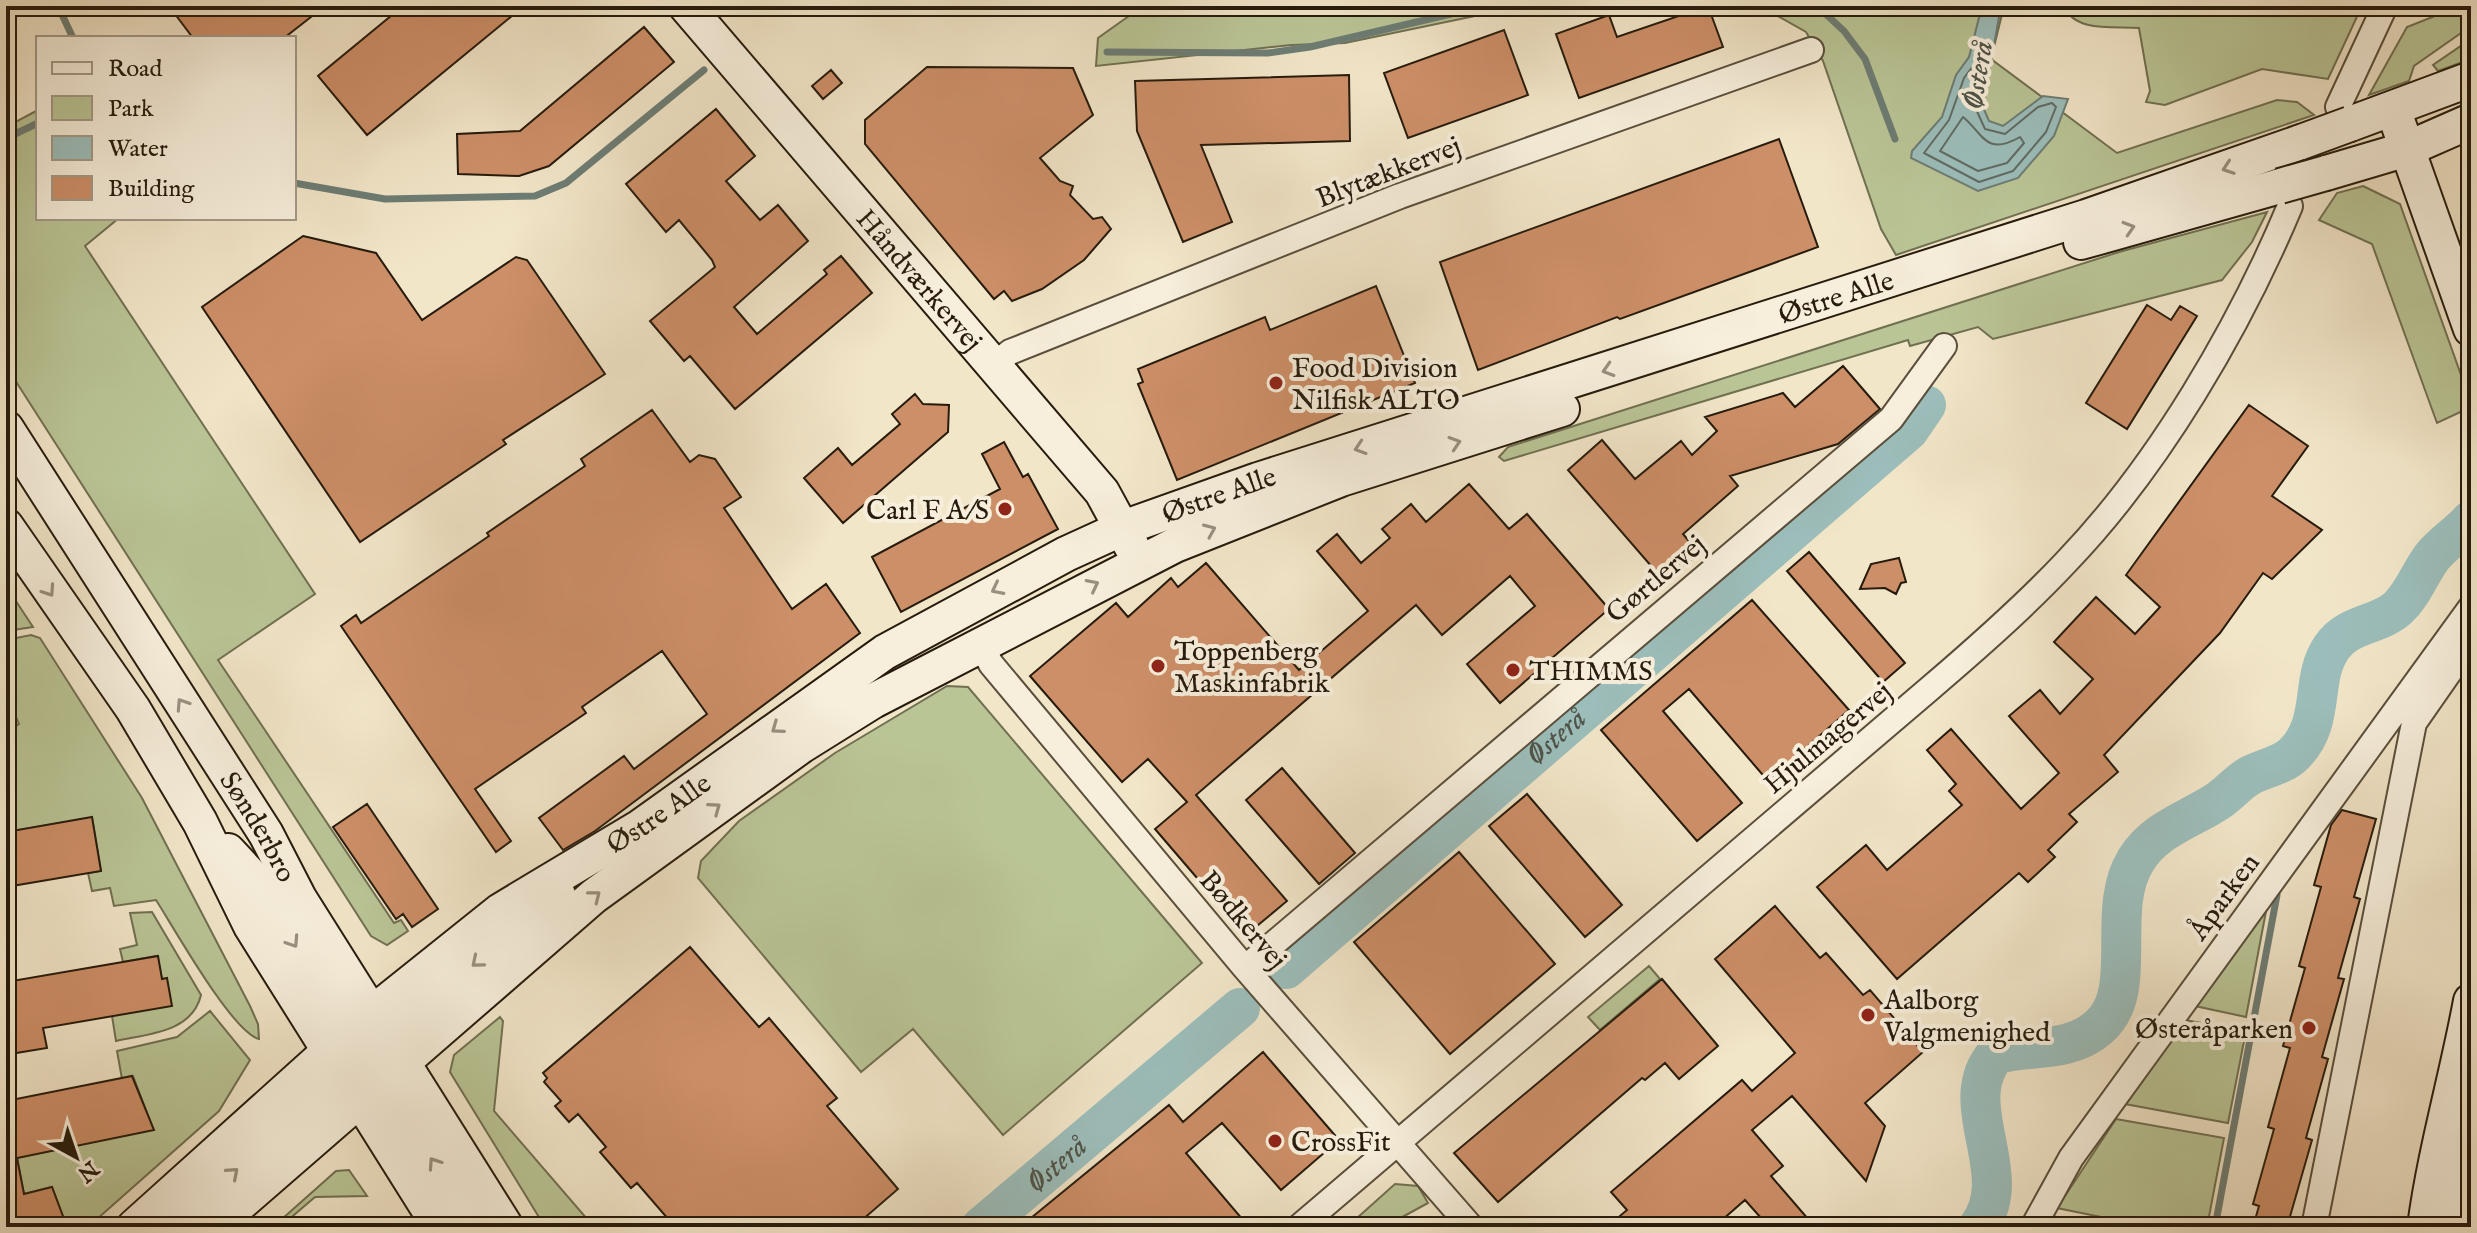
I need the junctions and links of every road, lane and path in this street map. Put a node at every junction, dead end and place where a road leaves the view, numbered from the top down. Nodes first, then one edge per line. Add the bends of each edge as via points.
1 (686, 6) edge
2 (2385, 6) edge
3 (1811, 50) dead end
4 (2471, 79) edge
5 (2393, 109) junction
6 (2344, 115) junction
7 (2471, 121) edge
8 (2407, 149) junction
9 (2285, 196) junction
10 (2471, 329) edge
11 (1944, 346) dead end
12 (993, 365) junction
13 (6, 428) edge
14 (6, 465) edge
15 (6, 526) edge
16 (1123, 528) junction
17 (73, 534) junction
18 (1139, 562) junction
19 (2471, 607) edge
20 (2471, 641) edge
21 (980, 643) junction
22 (1245, 968) junction
23 (2471, 1001) edge
24 (370, 1057) junction
25 (2453, 1095) junction
26 (1398, 1142) junction
27 (134, 1227) edge
28 (176, 1227) edge
29 (213, 1227) edge
30 (440, 1227) edge
31 (478, 1227) edge
32 (506, 1227) edge
33 (1299, 1227) edge
34 (1471, 1227) edge
35 (2033, 1227) edge
36 (2314, 1227) edge
37 (2425, 1227) edge
38 (2450, 1227) edge

1 - 12 street, Håndværkervej
2 - 6 street
3 - 12 street, Blytækkervej via 1400,196 1010,352
4 - 5 street, Østre Alle
5 - 6 street, Østre Alle
5 - 8 street
6 -> 16 street, Østre Alle, bridge via 2301,142 2086,217 1258,480
7 - 8 street, Østre Alle
8 - 9 street, Østre Alle, bridge via 2326,173
8 - 10 street
18 -> 9 street, Østre Alle via 1341,479 1960,279
9 - 26 street, Hjulmagervej via 2263,272 2197,388 2116,504 2069,559 1948,673
11 - 22 street, Gørtlervej via 1891,419
12 - 16 street, Håndværkervej via 1102,492
13 - 17 street, Sønderbro
14 - 17 street
15 -> 24 street, Sønderbro via 133,709 200,822 251,926
16 - 18 street, Håndværkervej
16 -> 24 street, Østre Alle via 986,594 885,652 640,827
24 -> 17 street, Sønderbro via 266,834
21 -> 18 street, Østre Alle
19 - 35 street, Åparken via 2071,1158
20 - 36 street via 2414,723
21 - 22 street, Bødkervej via 991,664
24 -> 21 street, Østre Alle via 801,746
22 - 26 street, Bødkervej
23 - 25 street
24 - 27 street, Østre Alle via 293,1084
28 -> 24 street
24 - 29 street, Østre Alle
24 - 30 street, Sønderbro
31 -> 24 street
24 - 32 street, Sønderbro
25 - 37 street via 2431,1177
25 - 38 street
26 - 33 street, Hjulmagervej
26 - 34 street, Bødkervej

